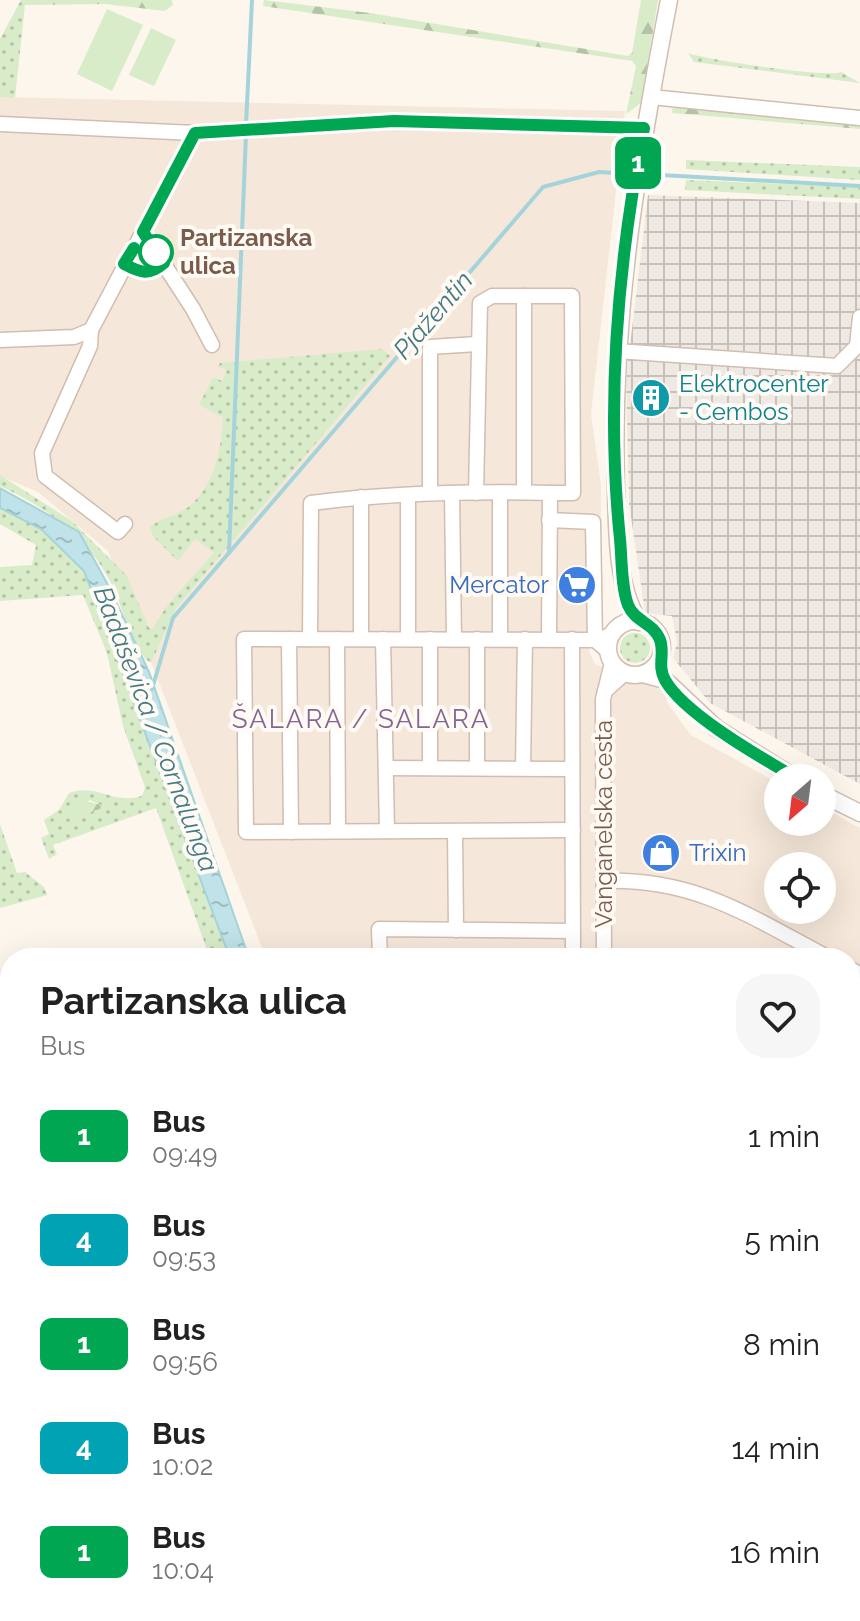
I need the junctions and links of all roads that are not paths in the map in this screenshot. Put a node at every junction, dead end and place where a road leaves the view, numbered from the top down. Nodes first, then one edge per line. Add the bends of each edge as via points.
1 (669, 0) edge
2 (651, 97) junction
3 (860, 118) edge
4 (0, 124) edge
5 (644, 128) junction
6 (195, 133) junction
7 (143, 232) junction
8 (524, 296) junction
9 (860, 317) edge
10 (91, 330) junction
11 (0, 340) edge
12 (477, 344) junction
13 (212, 345) dead end
14 (616, 351) junction
15 (524, 492) junction
16 (430, 493) junction
17 (452, 493) junction
18 (476, 493) junction
19 (500, 493) junction
20 (550, 493) junction
21 (408, 495) junction
22 (361, 497) junction
23 (549, 520) junction
24 (125, 524) dead end
25 (628, 604) junction
26 (639, 622) junction
27 (289, 639) junction
28 (310, 639) junction
29 (337, 639) junction
30 (361, 639) junction
31 (383, 639) junction
32 (408, 639) junction
33 (430, 639) junction
34 (454, 639) junction
35 (477, 639) junction
36 (500, 639) junction
37 (525, 639) junction
38 (549, 639) junction
39 (572, 639) junction
40 (612, 648) junction
41 (658, 661) junction
42 (643, 674) junction
43 (665, 680) junction
44 (773, 764) edge
45 (386, 768) junction
46 (430, 768) junction
47 (477, 768) junction
48 (523, 768) junction
49 (572, 769) junction
50 (836, 801) edge
51 (860, 813) edge
52 (573, 830) junction
53 (338, 831) junction
54 (387, 831) junction
55 (455, 831) junction
56 (291, 832) junction
57 (604, 881) junction
58 (456, 930) junction
59 (573, 931) junction
60 (380, 948) edge
61 (573, 948) edge
62 (604, 948) edge
63 (810, 948) edge

1 - 2 street
2 - 3 street
2 - 5 street
4 - 6 street
5 - 6 street via 394,121
5 - 14 street
6 - 7 street
7 - 10 street
7 - 13 street
8 - 12 street via 492,296 480,303
8 - 15 street
8 - 20 street via 572,296 573,493
9 - 14 street via 857,346 845,361 829,367
10 - 11 street via 74,337
10 - 24 street via 90,346 42,453 45,476 118,532
12 - 16 street via 430,347
12 - 18 street
14 - 25 street via 617,513
15 - 19 street
15 - 20 street
16 - 17 street
16 - 21 street
17 - 18 street
17 - 34 street
18 - 19 street
19 - 36 street
20 - 23 street
21 - 22 street
21 - 32 street
22 - 28 street via 311,503
22 - 30 street
23 - 38 street
23 - 40 street, Vanganelska cesta via 593,522
25 - 26 street
25 - 40 street
26 - 40 street
26 - 41 street via 659,637
27 - 28 street, Vanganelska cesta
27 - 56 street
27 - 56 street, Vanganelska cesta via 244,639 246,832
28 - 29 street, Vanganelska cesta
29 - 30 street, Vanganelska cesta
29 - 53 street
30 - 31 street, Vanganelska cesta
31 - 32 street, Vanganelska cesta
31 - 45 street
32 - 33 street, Vanganelska cesta
33 - 34 street, Vanganelska cesta
33 - 46 street
34 - 35 street, Vanganelska cesta
35 - 36 street, Vanganelska cesta
35 - 47 street
36 - 37 street, Vanganelska cesta
37 - 38 street, Vanganelska cesta
37 - 48 street
38 - 39 street, Vanganelska cesta
39 - 40 street, Vanganelska cesta
39 - 49 street, Vanganelska cesta
40 - 42 street
40 - 57 street, Vanganelska cesta via 604,691
41 - 42 street
41 - 43 street
42 - 43 street
43 - 44 street via 716,728
45 - 46 street, Vanganelska cesta
45 - 54 street
46 - 47 street, Vanganelska cesta
47 - 48 street, Vanganelska cesta
48 - 49 street, Vanganelska cesta
49 - 52 street, Vanganelska cesta
50 - 51 street
52 - 55 street, Vanganelska cesta
52 - 59 street, Vanganelska cesta
53 - 54 street, Vanganelska cesta
53 - 56 street, Vanganelska cesta
54 - 55 street, Vanganelska cesta
55 - 58 street
57 - 62 street, Vanganelska cesta
57 - 63 street via 688,888
58 - 59 street, Vanganelska cesta
58 - 60 street, Vanganelska cesta via 379,929
59 - 61 street, Vanganelska cesta

